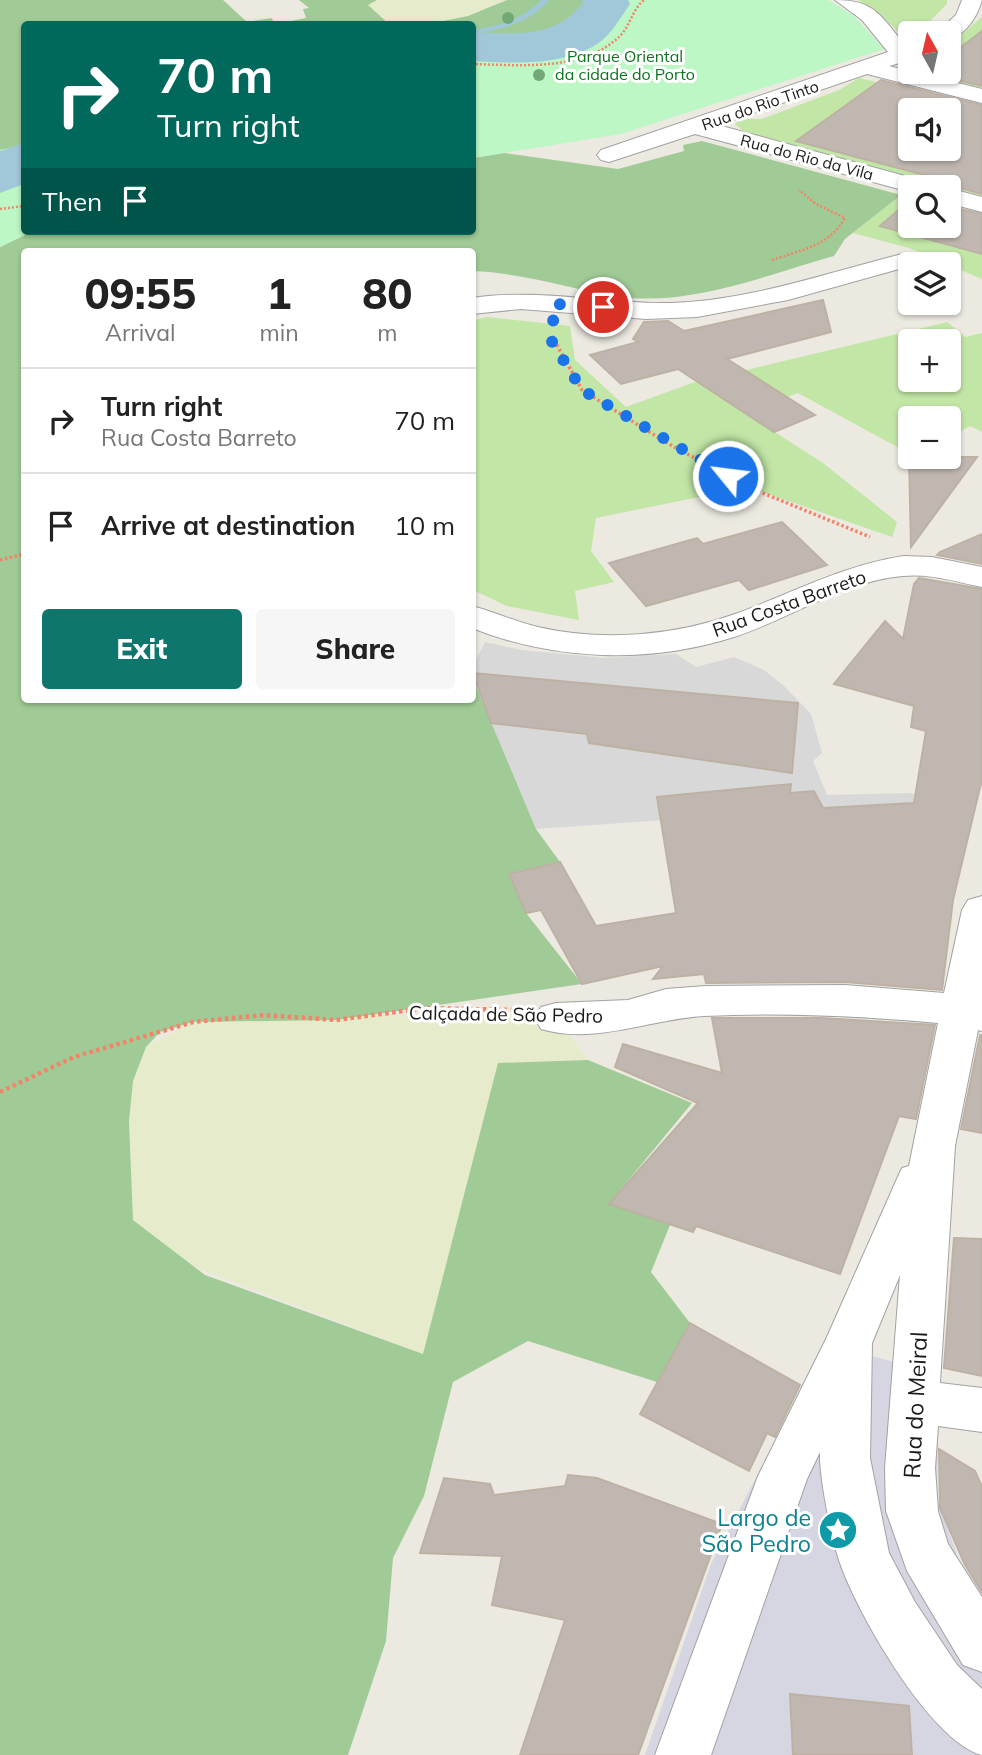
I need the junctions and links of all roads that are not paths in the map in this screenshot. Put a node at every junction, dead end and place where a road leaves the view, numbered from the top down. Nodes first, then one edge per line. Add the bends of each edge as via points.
1 (845, 0) edge
2 (975, 7) edge
3 (960, 21) edge
4 (898, 45) edge
5 (898, 56) edge
6 (868, 68) junction
7 (982, 96) edge
8 (696, 127) junction
9 (609, 155) dead end
10 (898, 182) edge
11 (961, 199) edge
12 (982, 205) edge
13 (898, 263) edge
14 (476, 282) edge
15 (555, 304) junction
16 (476, 306) edge
17 (982, 577) edge
18 (476, 618) edge
19 (982, 910) edge
20 (971, 1013) edge
21 (556, 1018) road end
22 (933, 1146) junction
23 (848, 1343) junction
24 (914, 1401) junction
25 (982, 1410) edge
26 (982, 1646) edge
27 (982, 1728) edge
28 (683, 1755) edge

1 - 4 street
2 - 3 street
5 - 6 street, Rua do Rio Tinto
6 - 7 street
6 - 8 street, Rua do Rio Tinto
8 - 9 street, Rua do Rio Tinto
8 - 10 street, Rua do Rio da Vila
11 - 12 street
13 - 15 street via 736,303 671,312
14 - 15 street via 530,290
15 - 16 street
17 - 18 street, Rua Costa Barreto via 923,565 864,573 749,620 684,638 631,644 559,641
19 - 20 street, Rua do Meiral
20 - 21 street, Calçada de São Pedro via 845,1000 717,1001 666,1004 628,1015
20 - 22 street, Rua do Meiral
22 - 23 street, Rua do Meiral
22 - 24 street, Rua do Meiral
23 - 27 street via 845,1458 864,1557 896,1620 938,1684
23 - 28 street via 783,1476
24 - 25 street
24 - 26 street, Rua do Meiral via 912,1511 925,1554

